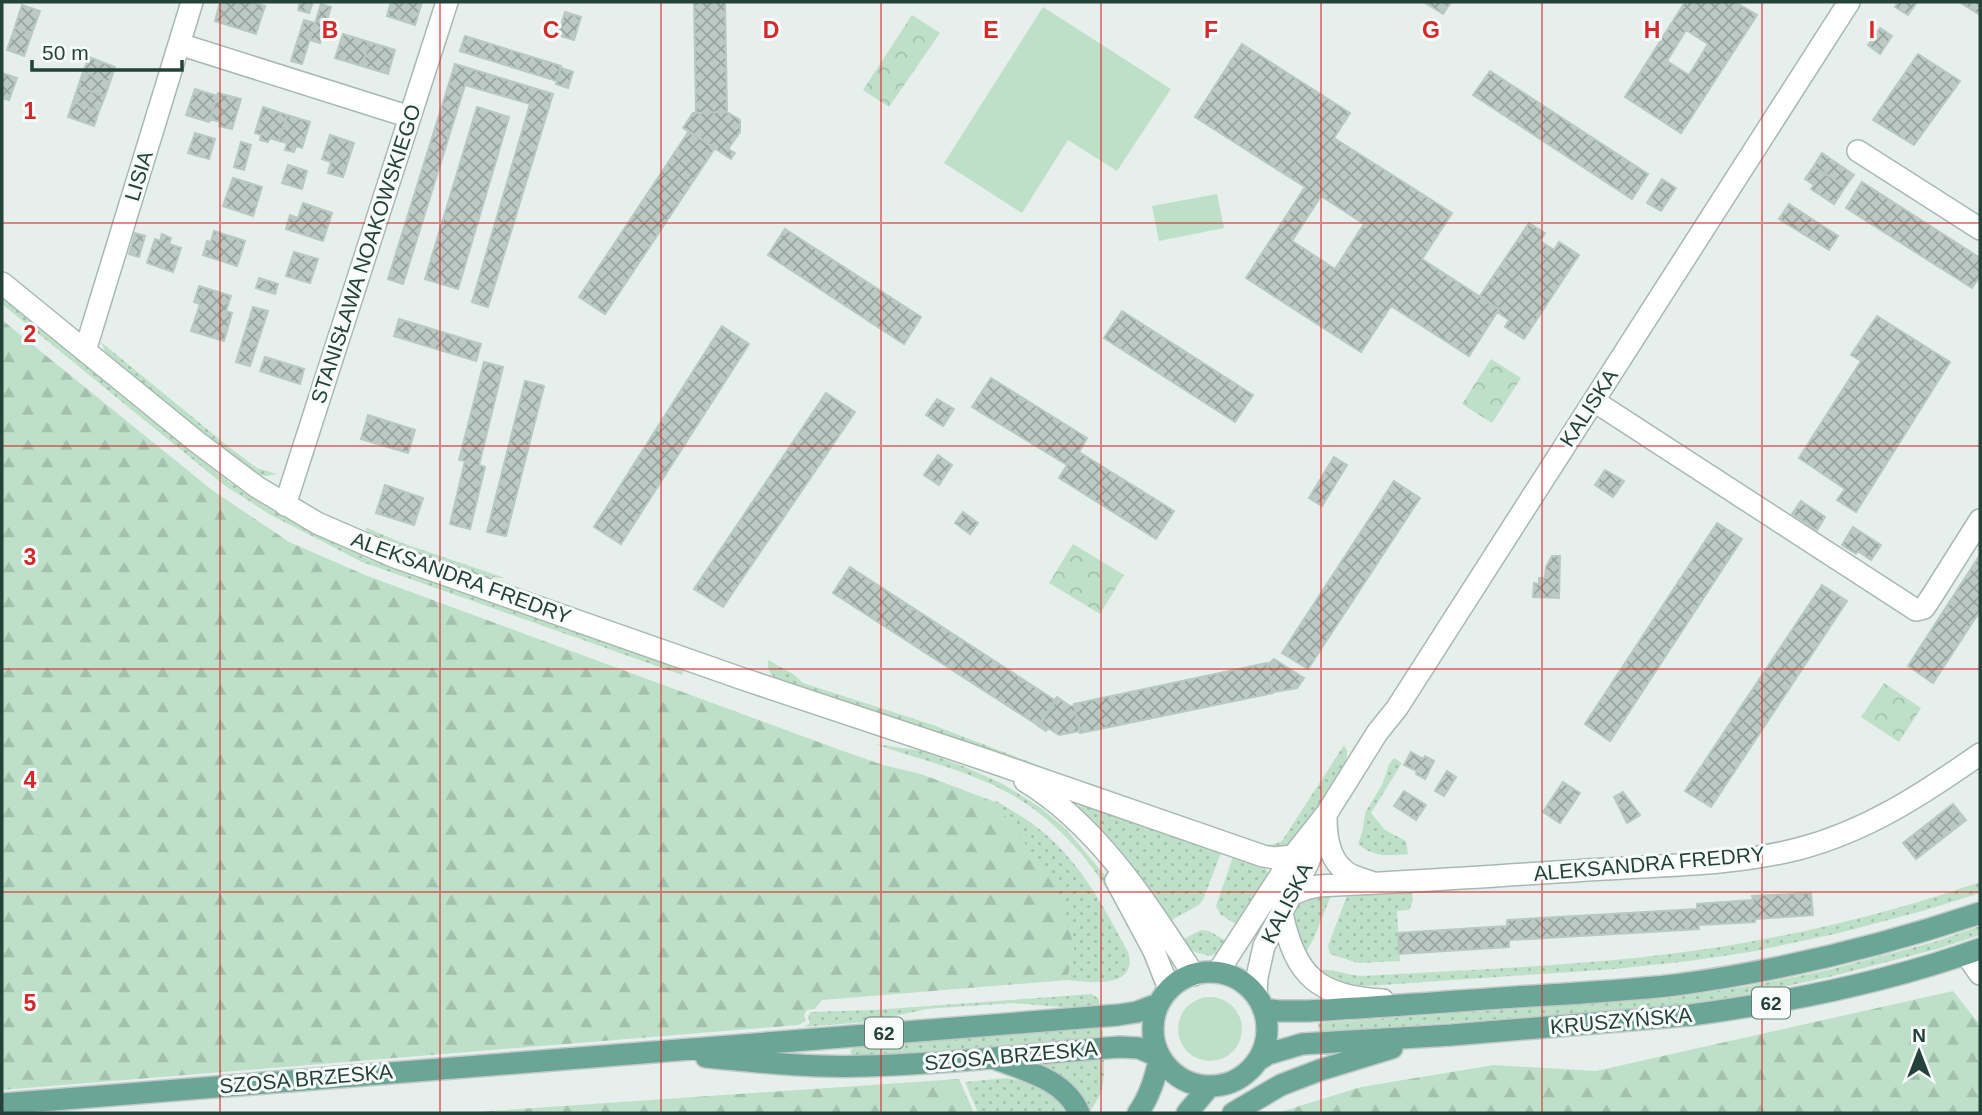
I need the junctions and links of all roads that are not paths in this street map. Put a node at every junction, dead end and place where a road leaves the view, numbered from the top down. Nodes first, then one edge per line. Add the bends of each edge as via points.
1 (192, 2) edge
2 (447, 2) edge
3 (1849, 2) edge
4 (179, 44) junction
5 (410, 117) junction
6 (1858, 151) dead end
7 (1980, 229) edge
8 (2, 283) edge
9 (85, 351) junction
10 (1594, 401) junction
11 (285, 505) junction
12 (1980, 520) edge
13 (1980, 754) edge
14 (983, 759) junction
15 (1326, 813) junction
16 (1096, 841) junction
17 (1293, 856) junction
18 (1377, 884) junction
19 (1287, 904) junction
20 (1980, 913) edge
21 (1973, 951) edge
22 (1218, 972) junction
23 (1980, 974) edge
24 (1194, 975) junction
25 (1163, 997) junction
26 (1260, 1002) junction
27 (1438, 1002) junction
28 (1451, 1035) junction
29 (610, 1055) junction
30 (1160, 1057) junction
31 (990, 1058) junction
32 (1257, 1061) junction
33 (1209, 1087) junction
34 (2, 1104) edge
35 (1079, 1113) edge
36 (1138, 1113) edge
37 (1187, 1113) edge
38 (1233, 1113) edge

1 - 4 street, LISIA
2 - 5 street, STANISŁAWA NOAKOWSKIEGO
3 - 10 street, KALISKA
4 - 5 street
4 - 9 street, LISIA
5 - 11 street, STANISŁAWA NOAKOWSKIEGO
6 - 7 street
8 - 9 street, ALEKSANDRA FREDRY
9 - 11 street, ALEKSANDRA FREDRY via 232,469
10 - 12 street via 1916,610 1924,608
10 - 15 street, KALISKA
11 - 14 street, ALEKSANDRA FREDRY via 395,557
13 - 18 street, ALEKSANDRA FREDRY via 1896,810 1799,849 1730,861
14 - 16 street, ALEKSANDRA FREDRY via 1029,783
14 - 17 street, ALEKSANDRA FREDRY via 1263,856
15 - 17 street, KALISKA
15 - 18 street, ALEKSANDRA FREDRY via 1328,842 1337,863 1351,875
15 - 19 street, KALISKA
16 - 24 street, ALEKSANDRA FREDRY via 1142,897
16 - 25 street, ALEKSANDRA FREDRY via 1154,951
17 - 22 street, KALISKA
18 - 19 street, ALEKSANDRA FREDRY via 1318,886
19 - 26 street, KALISKA via 1264,946 1257,977
19 - 27 street via 1292,951 1320,985 1352,997
20 - 27 main road, KRUSZYŃSKA / 62 via 1906,937 1740,975 1611,991
21 - 23 street
21 - 28 main road, KRUSZYŃSKA / 62 via 1904,973 1731,1010
22 - 24 main road, 62
22 - 26 main road via 1239,980
24 - 25 main road, 62
25 - 29 main road, SZOSA BRZESKA / 62 via 1137,1012 1118,1015
25 - 30 main road via 1153,1023
26 - 27 main road, KRUSZYŃSKA / 62 via 1279,1011 1308,1011
26 - 32 main road via 1267,1032
28 - 32 main road, KRUSZYŃSKA / 62 via 1302,1044
28 - 38 main road via 1310,1074
29 - 31 main road, SZOSA BRZESKA / 62 via 826,1066
29 - 34 main road, SZOSA BRZESKA / 62
30 - 31 main road, SZOSA BRZESKA / 62 via 1139,1048 1120,1048
30 - 33 main road, 62 via 1180,1078
30 - 36 main road via 1154,1082
31 - 35 main road via 1052,1083
32 - 33 main road, 62 via 1236,1080
33 - 37 main road

